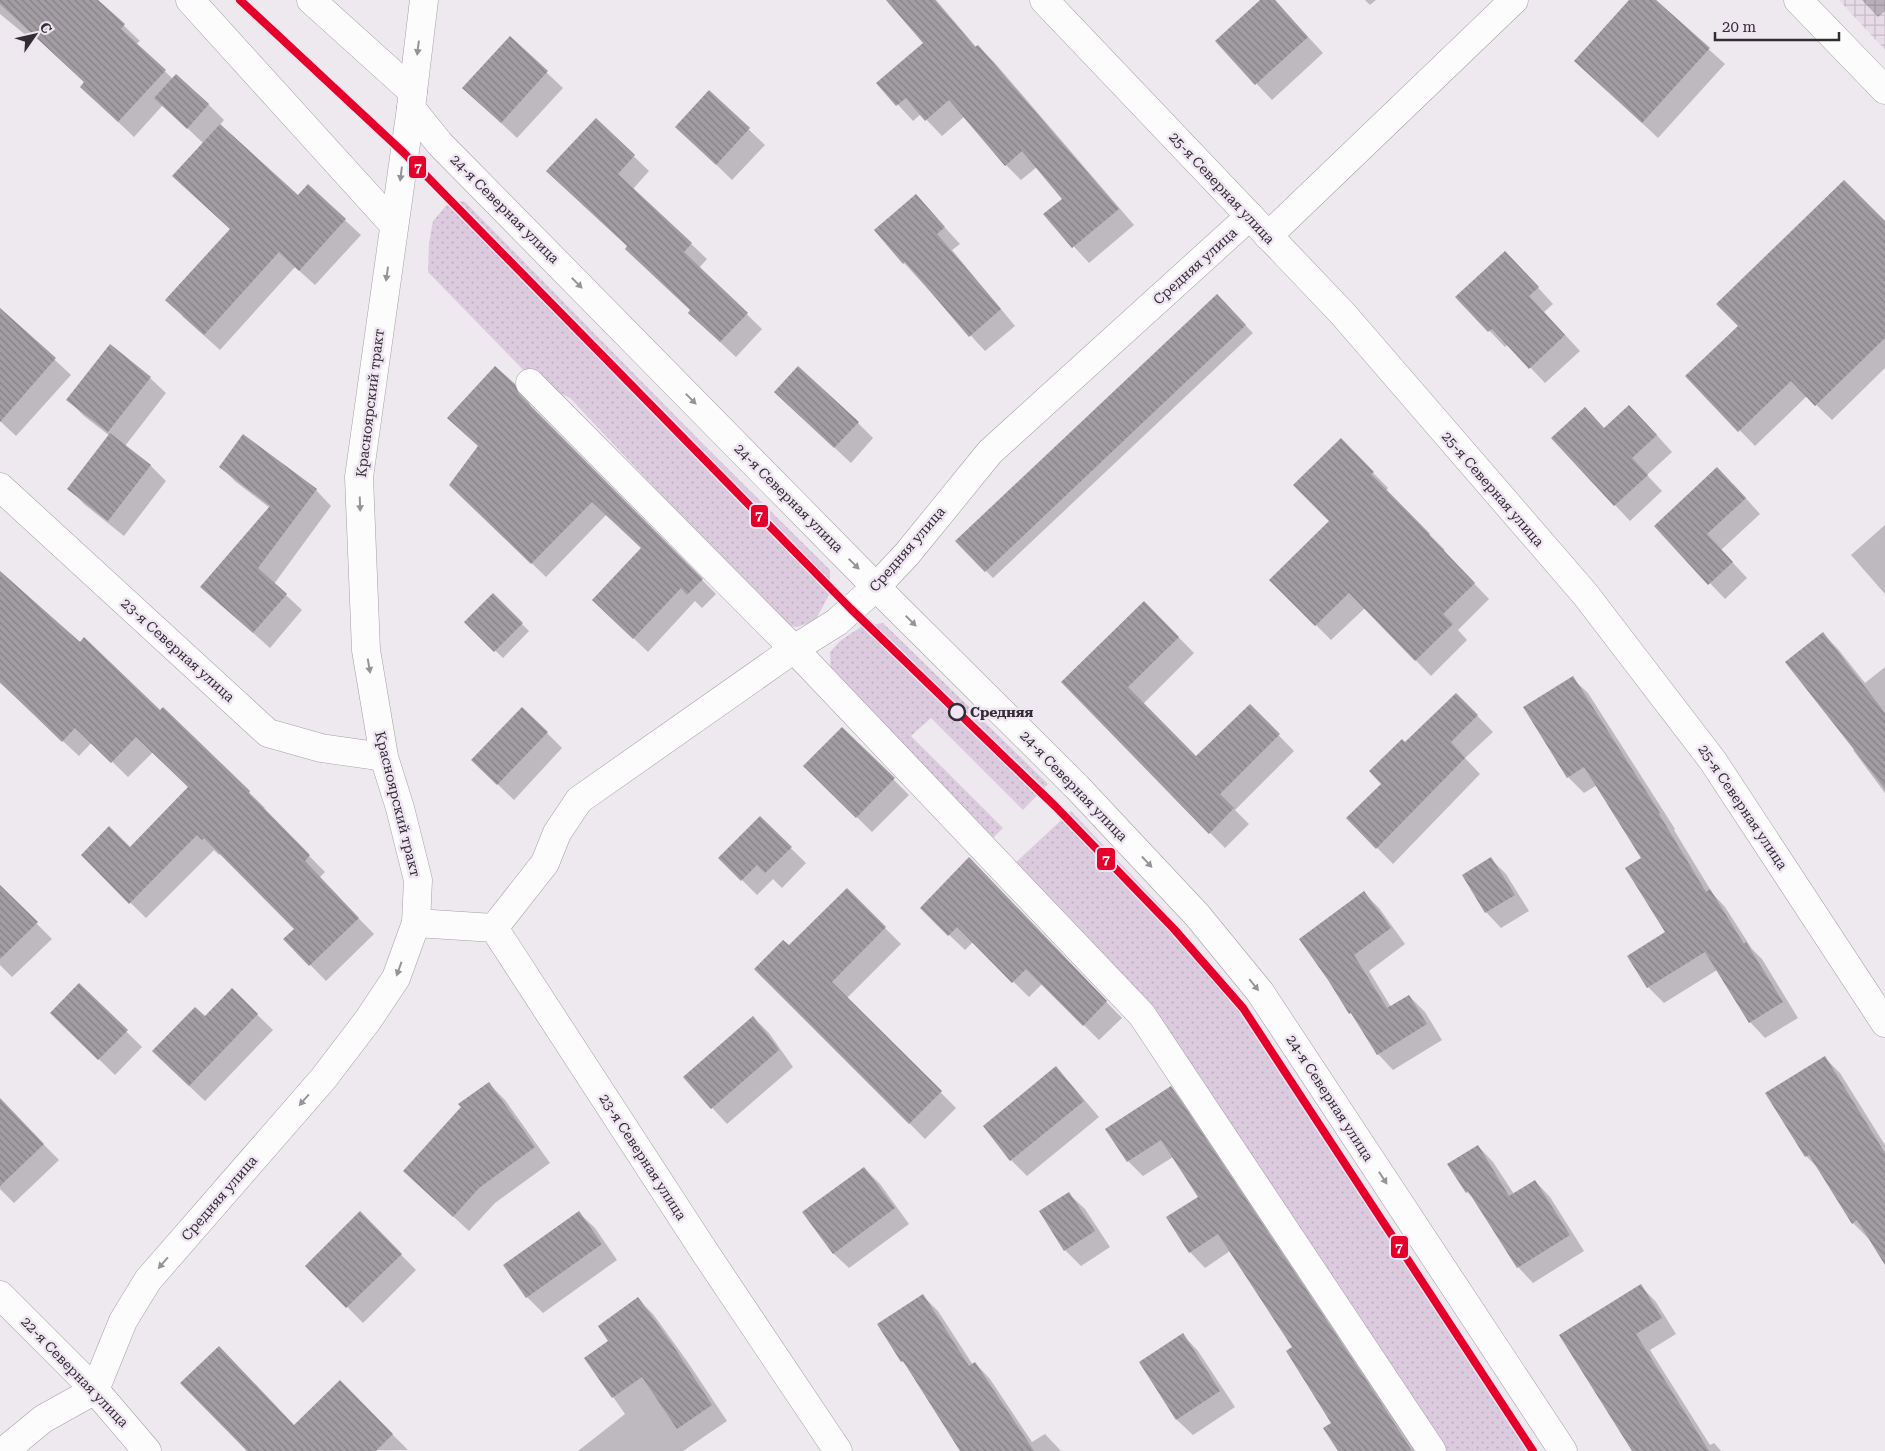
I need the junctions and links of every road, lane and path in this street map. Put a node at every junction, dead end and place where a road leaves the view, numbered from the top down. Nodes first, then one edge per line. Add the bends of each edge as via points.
1 (190, 0) edge
2 (311, 0) edge
3 (424, 0) edge
4 (1044, 0) edge
5 (1514, 0) edge
6 (1798, 0) edge
7 (1885, 90) edge
8 (412, 100) junction
9 (1250, 216) junction
10 (394, 225) junction
11 (1268, 236) junction
12 (530, 383) dead end
13 (0, 487) edge
14 (876, 587) junction
15 (794, 650) junction
16 (384, 757) junction
17 (416, 923) junction
18 (494, 928) junction
19 (1885, 1023) edge
20 (0, 1296) edge
21 (95, 1390) junction
22 (4, 1451) edge
23 (147, 1451) edge
24 (838, 1451) edge
25 (1432, 1451) edge
26 (1563, 1451) edge

1 - 10 street
2 - 8 street, 24-я Северная улица
3 -> 8 street, Красноярский тракт
4 - 9 street, 25-я Северная улица
5 - 11 street
6 - 7 street
8 -> 10 street, Красноярский тракт
8 -> 14 street, 24-я Северная улица via 440,144
9 - 11 street, 25-я Северная улица
9 - 14 street, Средняя улица via 990,452
10 -> 16 street, Красноярский тракт via 359,477 366,650
11 - 19 street, 25-я Северная улица via 1342,314 1585,594 1713,760
12 - 15 street
13 - 16 street, 23-я Северная улица via 268,733 321,748
14 - 15 street, Средняя улица via 837,622
14 -> 26 street, 24-я Северная улица via 1077,787 1197,915 1260,992
15 - 18 street, Средняя улица via 579,800 557,833 545,863
15 - 25 street via 1142,1015
16 - 17 street, Красноярский тракт via 418,880
17 - 18 street
17 -> 21 street, Средняя улица via 396,978 368,1020 148,1280 123,1321
18 - 24 street, 23-я Северная улица
20 - 21 street, 22-я Северная улица
21 - 22 street via 43,1419
21 - 23 street, 22-я Северная улица

